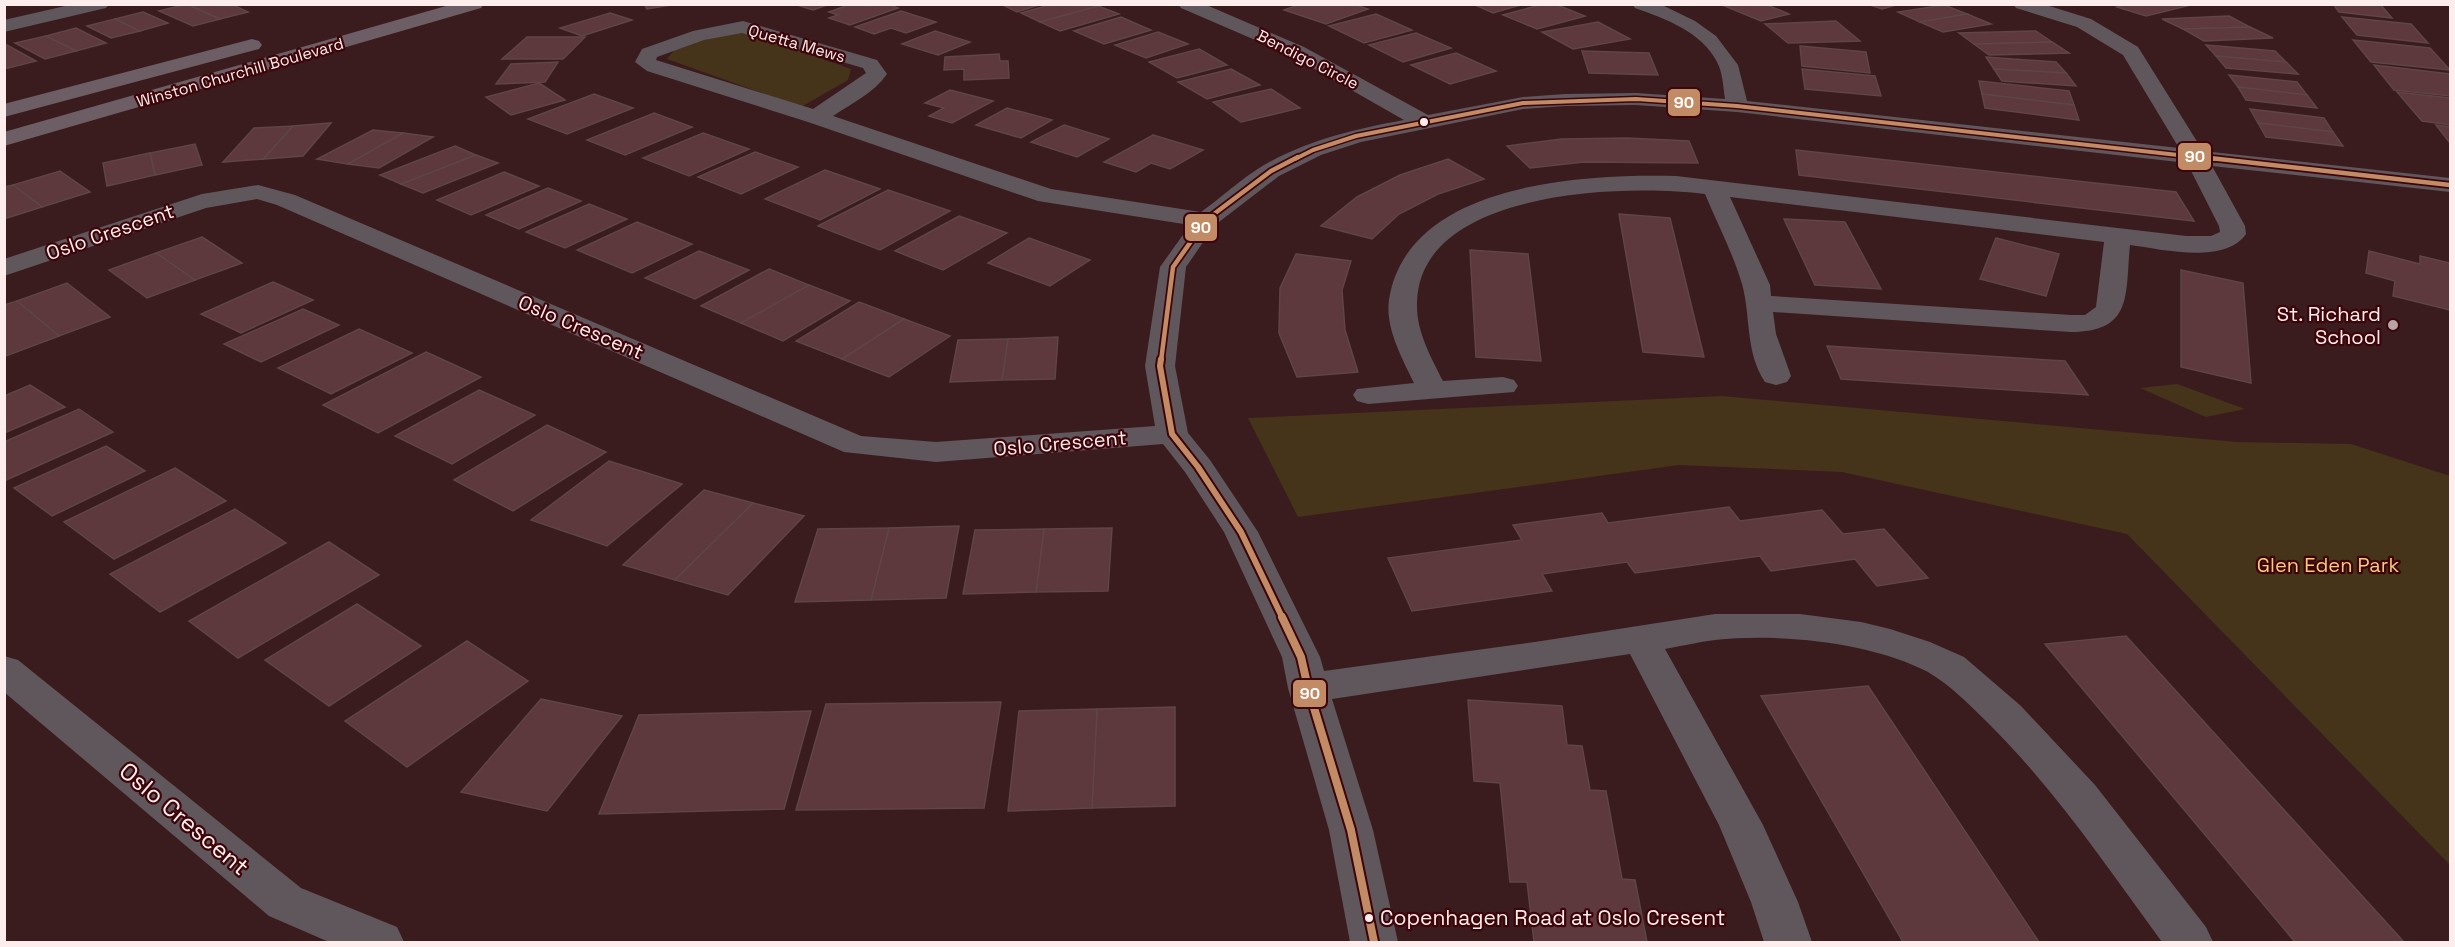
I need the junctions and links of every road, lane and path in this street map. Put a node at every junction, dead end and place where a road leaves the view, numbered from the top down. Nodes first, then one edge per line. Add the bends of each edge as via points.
1 (100, 4) edge
2 (475, 4) edge
3 (1187, 4) edge
4 (1641, 4) edge
5 (2022, 4) edge
6 (4, 26) edge
7 (268, 41) dead end
8 (1737, 106) junction
9 (4, 111) edge
10 (816, 117) junction
11 (1424, 122) junction
12 (4, 139) edge
13 (2196, 158) junction
14 (2451, 185) edge
15 (1714, 187) junction
16 (1206, 220) junction
17 (2118, 236) junction
18 (4, 268) edge
19 (1758, 303) junction
20 (1776, 376) dead end
21 (1503, 386) dead end
22 (1432, 390) junction
23 (1368, 395) dead end
24 (1172, 434) junction
25 (1641, 639) junction
26 (4, 670) edge
27 (1308, 688) junction
28 (380, 942) edge
29 (1374, 942) edge
30 (1788, 942) edge
31 (2189, 942) edge

1 - 6 street
2 - 12 main road, Winston Churchill Boulevard
3 - 11 street, Bendigo Circle via 1297,51
4 - 8 street via 1688,23 1710,40 1727,62
5 - 13 street via 2084,23 2131,51
7 - 9 main road, Winston Churchill Boulevard
8 - 11 street via 1636,99 1565,100 1523,103
8 - 13 street
10 - 10 street, Quetta Mews via 869,83 877,74 870,64 743,27 700,35 650,53 645,62
10 - 16 street, Quetta Mews via 1047,196
11 - 16 street via 1356,136 1313,150 1271,171
13 - 14 street
13 - 17 street via 2233,234 2227,240 2201,244
15 - 17 street
15 - 19 street via 1753,275
15 - 22 street via 1647,182 1556,189 1495,204 1443,232 1412,267 1403,301 1407,334
16 - 24 street via 1173,267 1160,366
17 - 19 street via 2110,307 2098,320 2084,323
18 - 24 street, Oslo Crescent via 202,201 258,192 286,200 855,445 936,452
19 - 20 street via 1762,334
21 - 22 street
22 - 23 street
24 - 27 street via 1241,532 1301,657
25 - 27 street
25 - 30 street via 1747,838
25 - 31 street via 1714,627 1791,627 1883,641 1941,663 1995,705 2035,746 2100,823
26 - 28 street, Oslo Crescent via 285,902
27 - 29 street via 1351,830

